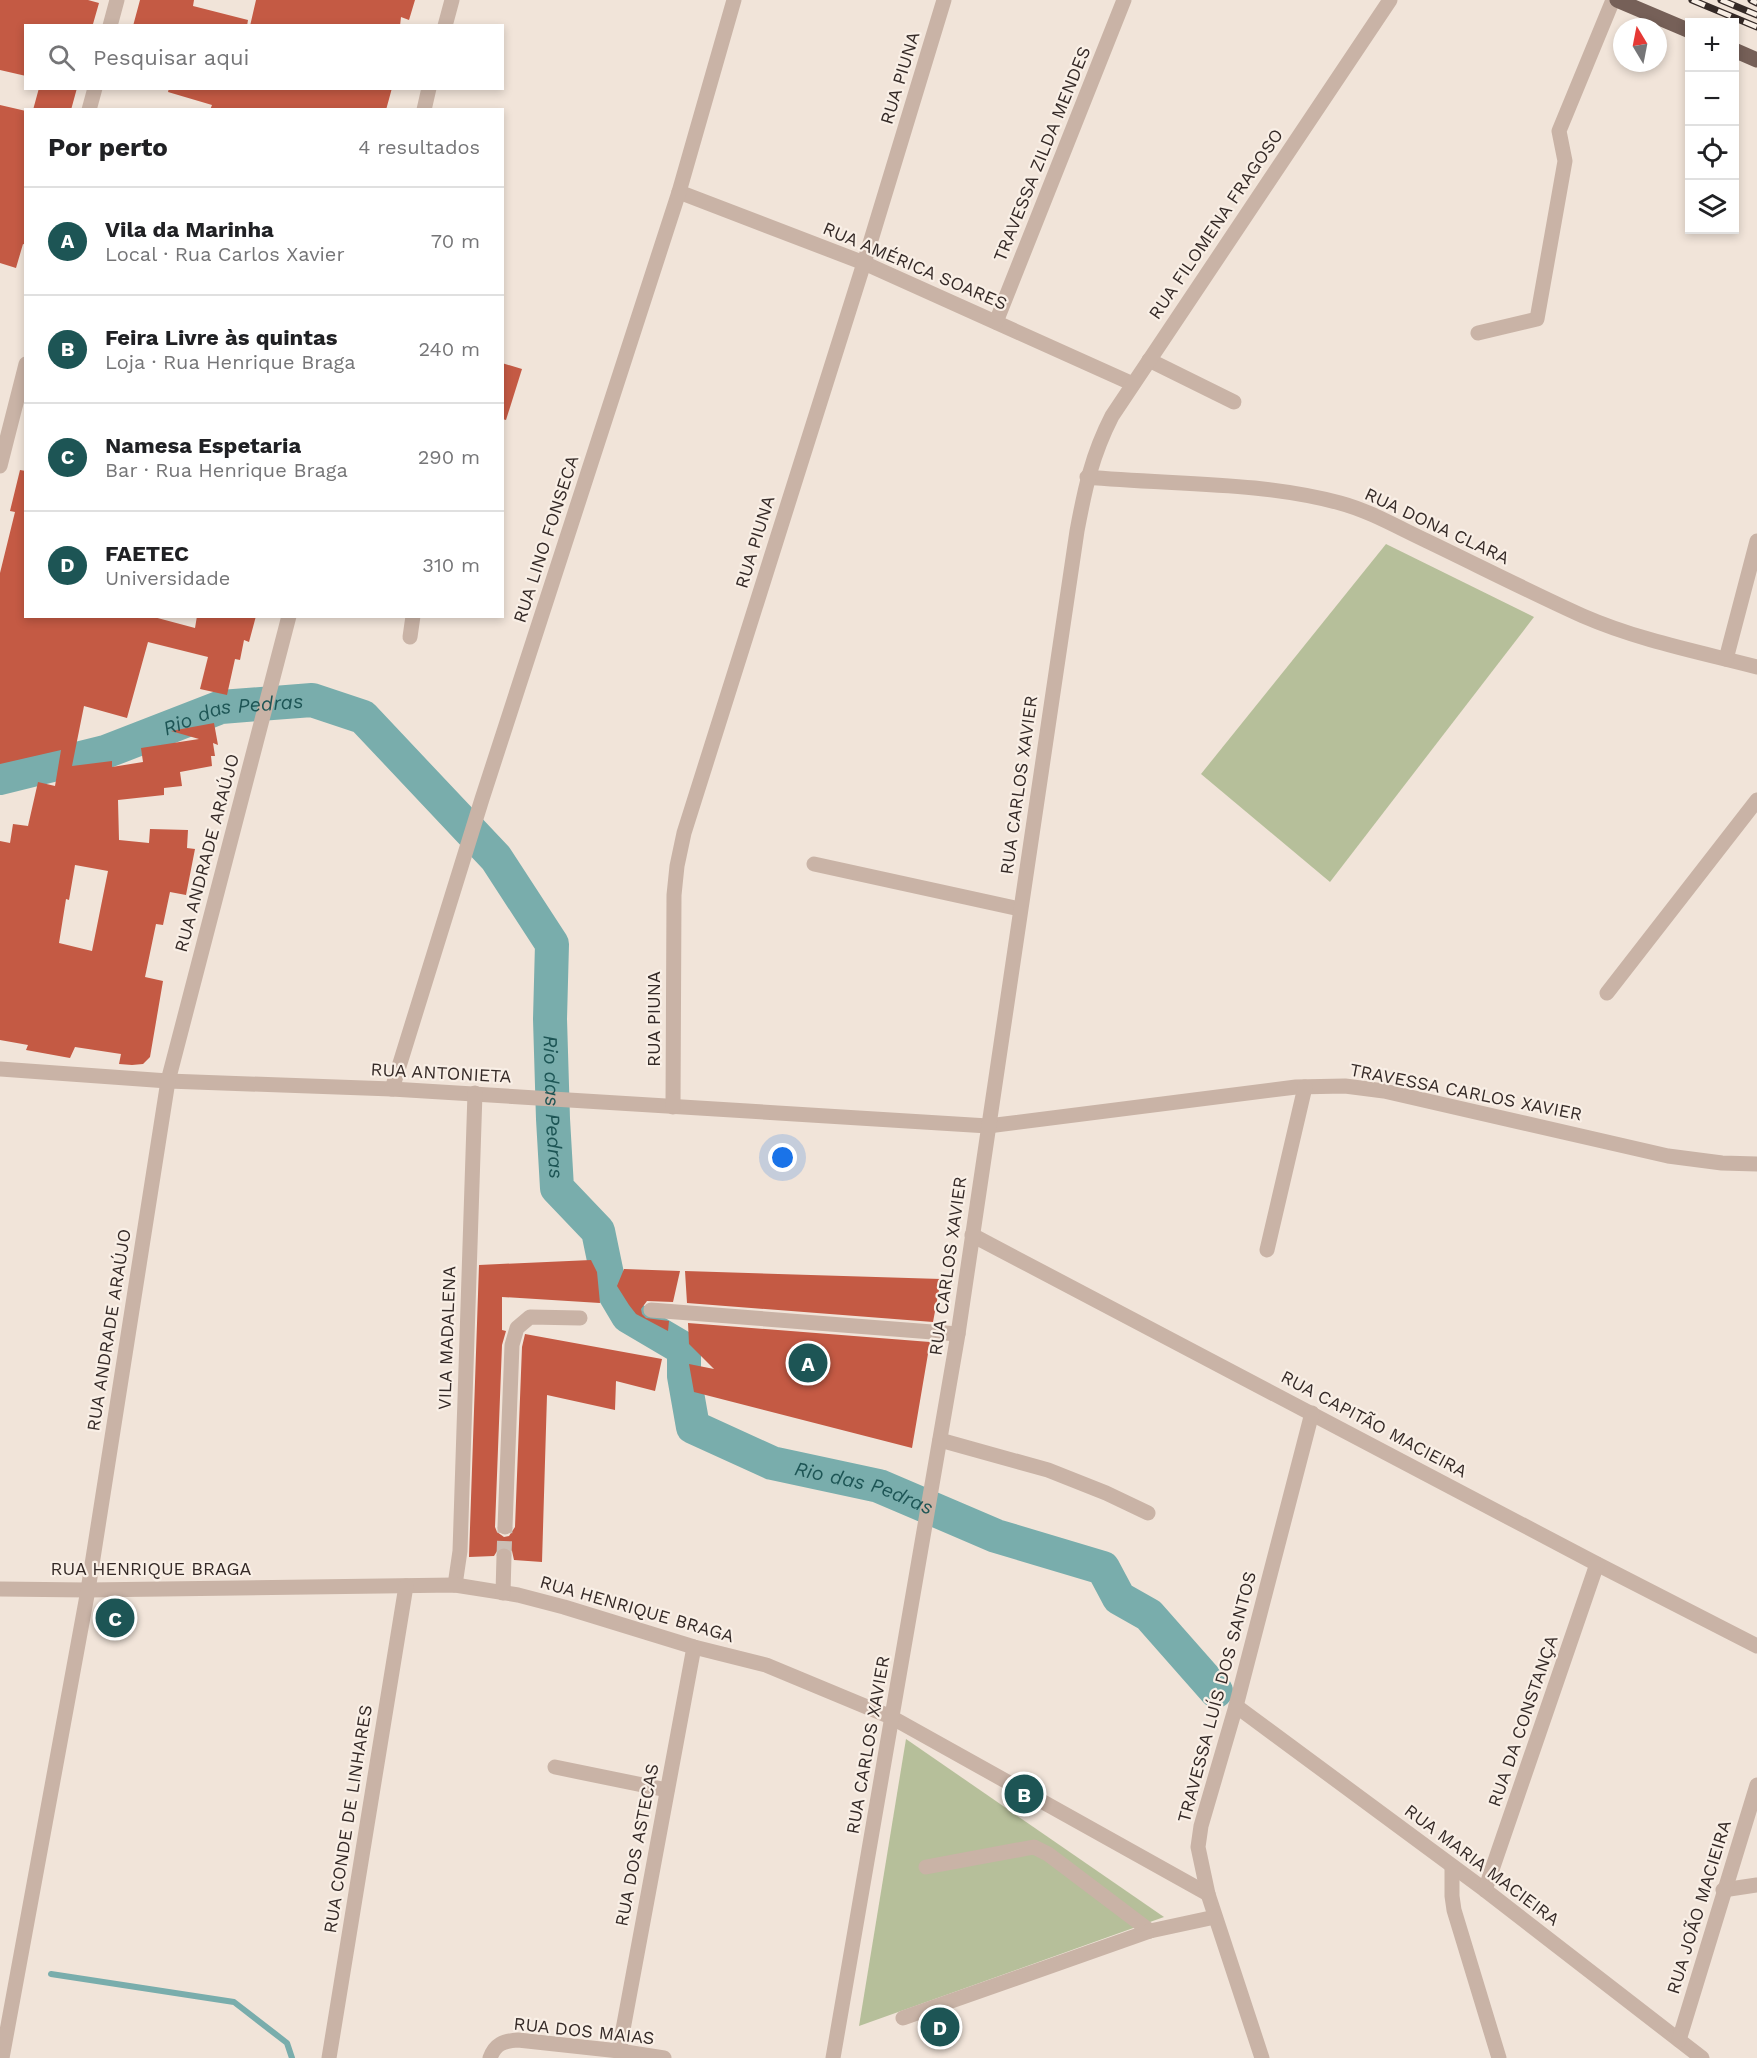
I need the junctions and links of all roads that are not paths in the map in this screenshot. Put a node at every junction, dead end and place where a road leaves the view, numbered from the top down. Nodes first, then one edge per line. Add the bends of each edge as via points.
1 (117, 0) edge
2 (452, 0) edge
3 (734, 0) edge
4 (944, 0) edge
5 (1124, 0) edge
6 (1390, 0) edge
7 (1615, 0) edge
8 (111, 24) edge
9 (446, 24) edge
10 (1685, 29) edge
11 (1739, 52) edge
12 (1757, 60) edge
13 (94, 90) edge
14 (429, 90) edge
15 (90, 108) edge
16 (424, 108) edge
17 (679, 192) junction
18 (864, 263) junction
19 (996, 322) junction
20 (1478, 333) dead end
21 (1149, 360) junction
22 (24, 372) edge
23 (1133, 384) junction
24 (1234, 402) dead end
25 (0, 466) edge
26 (1087, 477) junction
27 (1757, 541) edge
28 (288, 618) edge
29 (413, 618) edge
30 (410, 637) dead end
31 (1726, 659) junction
32 (1757, 668) edge
33 (1757, 800) edge
34 (814, 864) dead end
35 (1020, 909) junction
36 (1607, 993) dead end
37 (0, 1068) edge
38 (168, 1081) junction
39 (1305, 1087) junction
40 (392, 1089) junction
41 (475, 1094) junction
42 (673, 1107) junction
43 (988, 1126) junction
44 (1757, 1164) edge
45 (972, 1235) junction
46 (1267, 1250) dead end
47 (651, 1310) dead end
48 (580, 1318) dead end
49 (958, 1334) junction
50 (1312, 1413) junction
51 (940, 1440) junction
52 (1148, 1513) dead end
53 (505, 1527) tunnel mouth
54 (504, 1556) tunnel mouth
55 (1597, 1564) junction
56 (456, 1585) junction
57 (406, 1586) junction
58 (0, 1589) edge
59 (88, 1590) junction
60 (503, 1593) junction
61 (1757, 1646) edge
62 (694, 1647) junction
63 (1236, 1706) junction
64 (891, 1717) junction
65 (555, 1767) dead end
66 (1757, 1785) edge
67 (667, 1790) junction
68 (1452, 1866) junction
69 (926, 1867) dead end
70 (1757, 1885) edge
71 (1485, 1890) junction
72 (1723, 1890) junction
73 (1208, 1894) junction
74 (1215, 1917) junction
75 (1150, 1931) junction
76 (903, 2018) dead end
77 (1678, 2040) junction
78 (619, 2050) junction
79 (2, 2058) edge
80 (328, 2058) edge
81 (490, 2058) edge
82 (664, 2058) edge
83 (834, 2058) edge
84 (1262, 2058) edge
85 (1499, 2058) edge
86 (1702, 2058) edge

1 - 8 street
2 - 9 street
3 - 17 street, RUA LINO FONSECA
4 - 18 street, RUA PIUNA
5 - 19 street, TRAVESSA ZILDA MENDES
6 - 21 street, RUA FILOMENA FRAGOSO
7 - 10 main road
7 - 20 street via 1559,131 1565,161 1537,319
11 - 12 main road
13 - 15 street
14 - 16 street
17 - 18 street, RUA AMÉRICA SOARES
17 - 40 street, RUA LINO FONSECA
18 - 19 street, RUA AMÉRICA SOARES
18 - 42 street, RUA PIUNA via 684,833 674,895
19 - 23 street, RUA AMÉRICA SOARES
21 - 23 street, RUA FILOMENA FRAGOSO
21 - 24 street
22 - 25 street
23 - 26 street, RUA FILOMENA FRAGOSO via 1098,442
26 - 31 street, RUA DONA CLARA via 1259,488 1343,504 1592,620
26 - 35 street, RUA CARLOS XAVIER
27 - 31 street
28 - 38 street, RUA ANDRADE ARAÚJO
29 - 30 street
31 - 32 street, RUA DONA CLARA
33 - 36 street
34 - 35 street
35 - 43 street, RUA CARLOS XAVIER
37 - 38 street, RUA ANTONIETA
38 - 40 street, RUA ANTONIETA
38 - 59 street, RUA ANDRADE ARAÚJO
39 - 43 street, TRAVESSA CARLOS XAVIER
39 - 44 street, TRAVESSA CARLOS XAVIER via 1345,1086 1384,1091 1668,1156
39 - 46 street
40 - 41 street, RUA ANTONIETA
41 - 42 street, RUA ANTONIETA
41 - 56 street, VILA MADALENA
42 - 43 street, RUA ANTONIETA
43 - 45 street, RUA CARLOS XAVIER
45 - 49 street, RUA CARLOS XAVIER
45 - 50 street, RUA CAPITÃO MACIEIRA
47 - 49 street
48 - 53 street via 530,1317 517,1328 512,1345
49 - 51 street, RUA CARLOS XAVIER
50 - 55 street, RUA CAPITÃO MACIEIRA
50 - 63 street, TRAVESSA LUÍS DOS SANTOS
51 - 52 street via 1058,1474
51 - 64 street, RUA CARLOS XAVIER
54 - 60 street
55 - 61 street, RUA CAPITÃO MACIEIRA
55 - 71 street, RUA DA CONSTANÇA
56 - 57 street, RUA HENRIQUE BRAGA
56 - 60 street, RUA HENRIQUE BRAGA
57 - 59 street, RUA HENRIQUE BRAGA
57 - 80 street, RUA CONDE DE LINHARES
58 - 59 street, RUA HENRIQUE BRAGA
59 - 79 street, RUA ANDRADE ARAÚJO
60 - 62 street, RUA HENRIQUE BRAGA via 564,1607
62 - 64 street, RUA HENRIQUE BRAGA via 766,1665
62 - 67 street, RUA DOS ASTECAS
63 - 68 street, RUA MARIA MACIEIRA
63 - 73 street, TRAVESSA LUÍS DOS SANTOS via 1201,1826 1198,1847
64 - 73 street, RUA HENRIQUE BRAGA
64 - 83 street, RUA CARLOS XAVIER
65 - 67 street
66 - 72 street, RUA JOÃO MACIEIRA
67 - 78 street, RUA DOS ASTECAS
68 - 71 street, RUA MARIA MACIEIRA
68 - 85 street via 1454,1910
69 - 75 street via 1034,1847
70 - 72 street
71 - 77 street, RUA MARIA MACIEIRA
72 - 77 street, RUA JOÃO MACIEIRA
73 - 74 street, TRAVESSA LUÍS DOS SANTOS
74 - 75 street
74 - 84 street, TRAVESSA LUÍS DOS SANTOS
75 - 76 street
77 - 86 street, RUA MARIA MACIEIRA
78 - 81 street, RUA DOS MAIAS via 518,2040 495,2047
78 - 82 street, RUA DOS MAIAS

